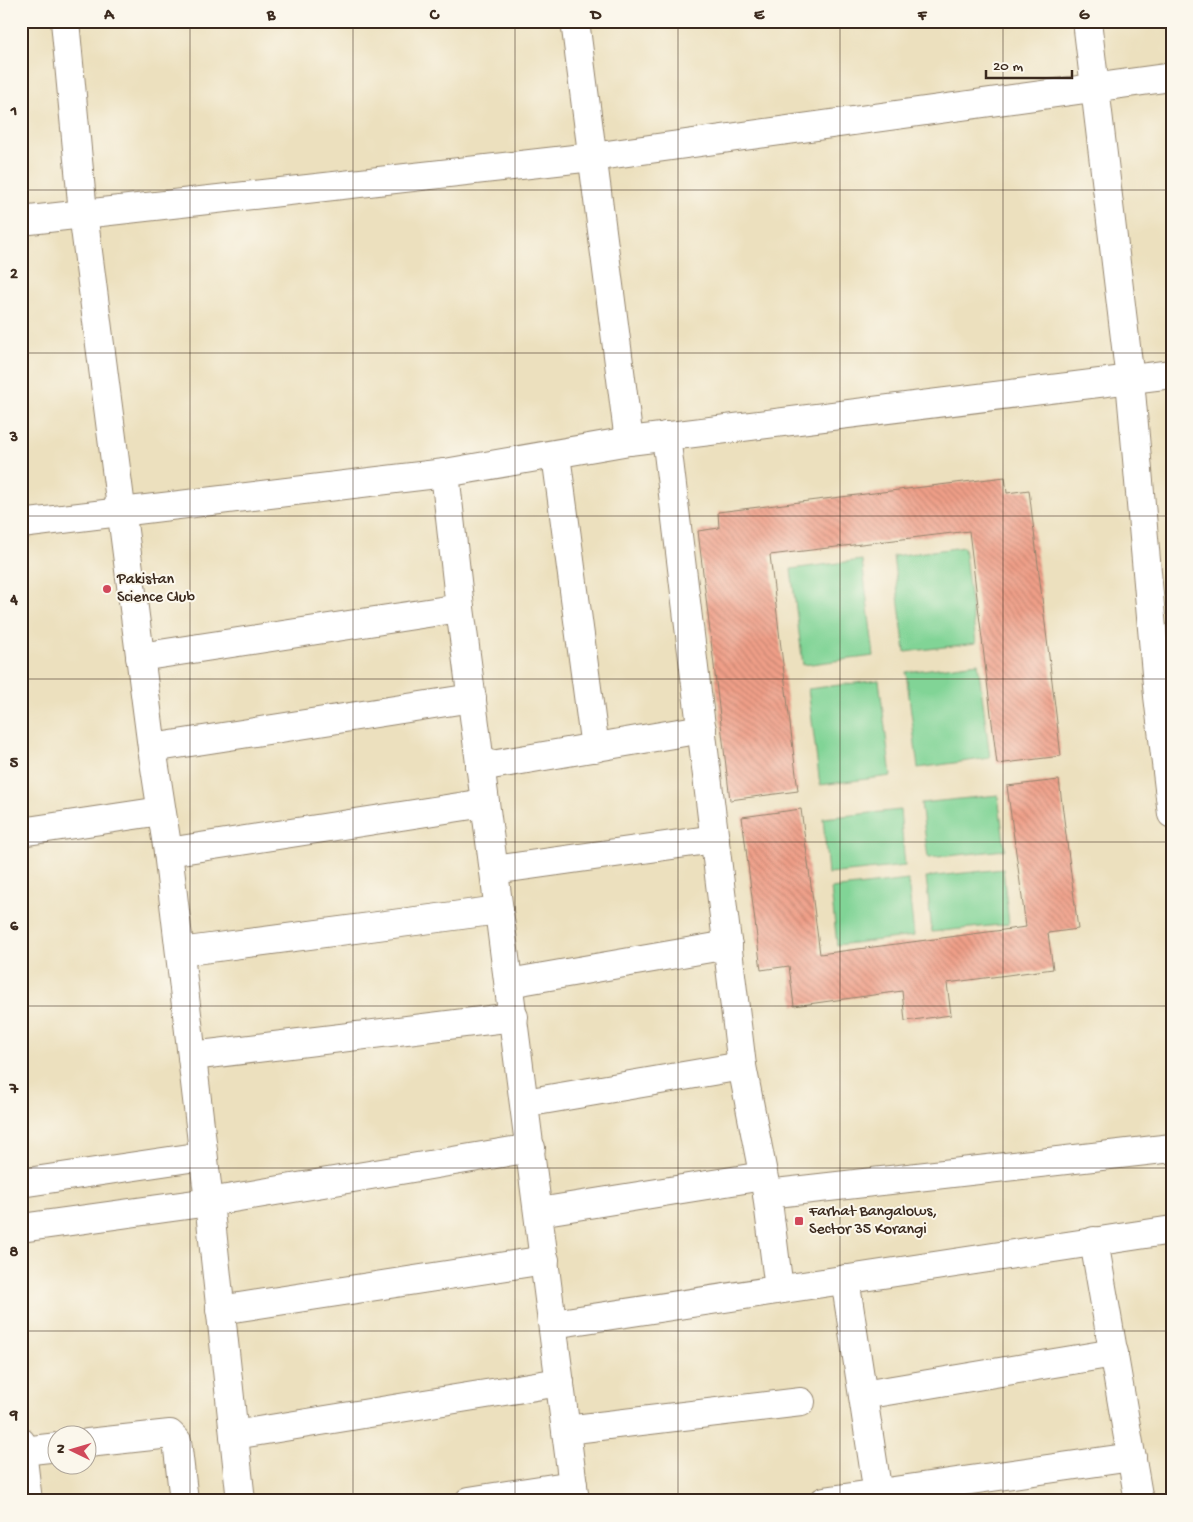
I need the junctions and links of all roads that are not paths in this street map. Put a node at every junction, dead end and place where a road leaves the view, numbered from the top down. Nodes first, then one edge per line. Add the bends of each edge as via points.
1 (65, 21) edge
2 (575, 21) edge
3 (1087, 21) edge
4 (1172, 77) edge
5 (1095, 88) junction
6 (592, 157) junction
7 (83, 213) junction
8 (21, 221) edge
9 (1172, 374) edge
10 (1130, 380) junction
11 (666, 436) junction
12 (629, 441) junction
13 (556, 455) junction
14 (445, 473) junction
15 (121, 513) junction
16 (21, 524) edge
17 (460, 608) junction
18 (140, 657) junction
19 (1165, 695) edge
20 (472, 698) junction
21 (702, 729) junction
22 (152, 748) junction
23 (595, 748) junction
24 (480, 767) junction
25 (485, 803) junction
26 (161, 811) junction
27 (1172, 814) edge
28 (21, 832) edge
29 (715, 839) junction
30 (168, 852) junction
31 (494, 870) junction
32 (499, 910) junction
33 (728, 945) junction
34 (180, 952) junction
35 (509, 982) junction
36 (514, 1017) junction
37 (192, 1056) junction
38 (742, 1066) junction
39 (525, 1103) junction
40 (530, 1148) junction
41 (1172, 1148) edge
42 (203, 1156) junction
43 (21, 1183) edge
44 (765, 1185) junction
45 (209, 1202) junction
46 (539, 1212) junction
47 (21, 1228) edge
48 (1172, 1230) edge
49 (1094, 1241) junction
50 (545, 1260) junction
51 (845, 1279) junction
52 (779, 1289) junction
53 (220, 1310) junction
54 (553, 1324) junction
55 (1114, 1353) junction
56 (560, 1382) junction
57 (863, 1395) junction
58 (801, 1402) dead end
59 (566, 1430) junction
60 (234, 1435) junction
61 (98, 1442) edge
62 (22, 1446) edge
63 (48, 1447) edge
64 (1132, 1457) junction
65 (574, 1493) edge
66 (878, 1497) edge
67 (28, 1501) edge
68 (184, 1501) edge
69 (241, 1501) edge
70 (469, 1501) edge
71 (824, 1501) edge
72 (1139, 1501) edge

1 - 7 street
2 - 6 street
3 - 5 street
4 - 5 street
5 - 6 street
5 - 10 street
6 - 7 street
6 - 12 street
7 - 8 street
7 - 15 street
9 - 10 street
10 - 11 street
10 - 19 street
11 - 12 street
11 - 21 street
12 - 13 street
13 - 14 street
13 - 23 street
14 - 15 street
14 - 17 street
15 - 16 street
15 - 18 street
17 - 18 street
17 - 20 street
18 - 22 street
19 - 27 street
20 - 22 street
20 - 24 street
21 - 23 street
21 - 29 street
22 - 26 street
23 - 24 street
24 - 25 street
25 - 30 street
25 - 31 street
26 - 28 street
26 - 30 street
29 - 31 street
29 - 33 street
30 - 34 street
31 - 32 street
32 - 34 street
32 - 35 street
33 - 35 street
33 - 38 street
34 - 37 street
35 - 36 street
36 - 37 street
36 - 39 street
37 - 42 street
38 - 39 street
38 - 44 street
39 - 40 street
40 - 45 street
40 - 46 street
41 - 44 street
42 - 43 street
42 - 45 street
44 - 46 street
44 - 52 street
45 - 47 street
45 - 53 street
46 - 50 street
48 - 49 street
49 - 51 street
49 - 55 street
50 - 53 street
50 - 54 street
51 - 52 street
51 - 57 street
52 - 54 street
53 - 60 street
54 - 56 street
55 - 57 street
55 - 64 street
56 - 59 street
56 - 60 street
57 - 66 street
58 - 59 street
59 - 65 street
60 - 69 street
61 - 68 street via 170,1434 177,1442
62 - 63 street
62 - 67 street
64 - 66 street
64 - 72 street
65 - 70 street
66 - 71 street

